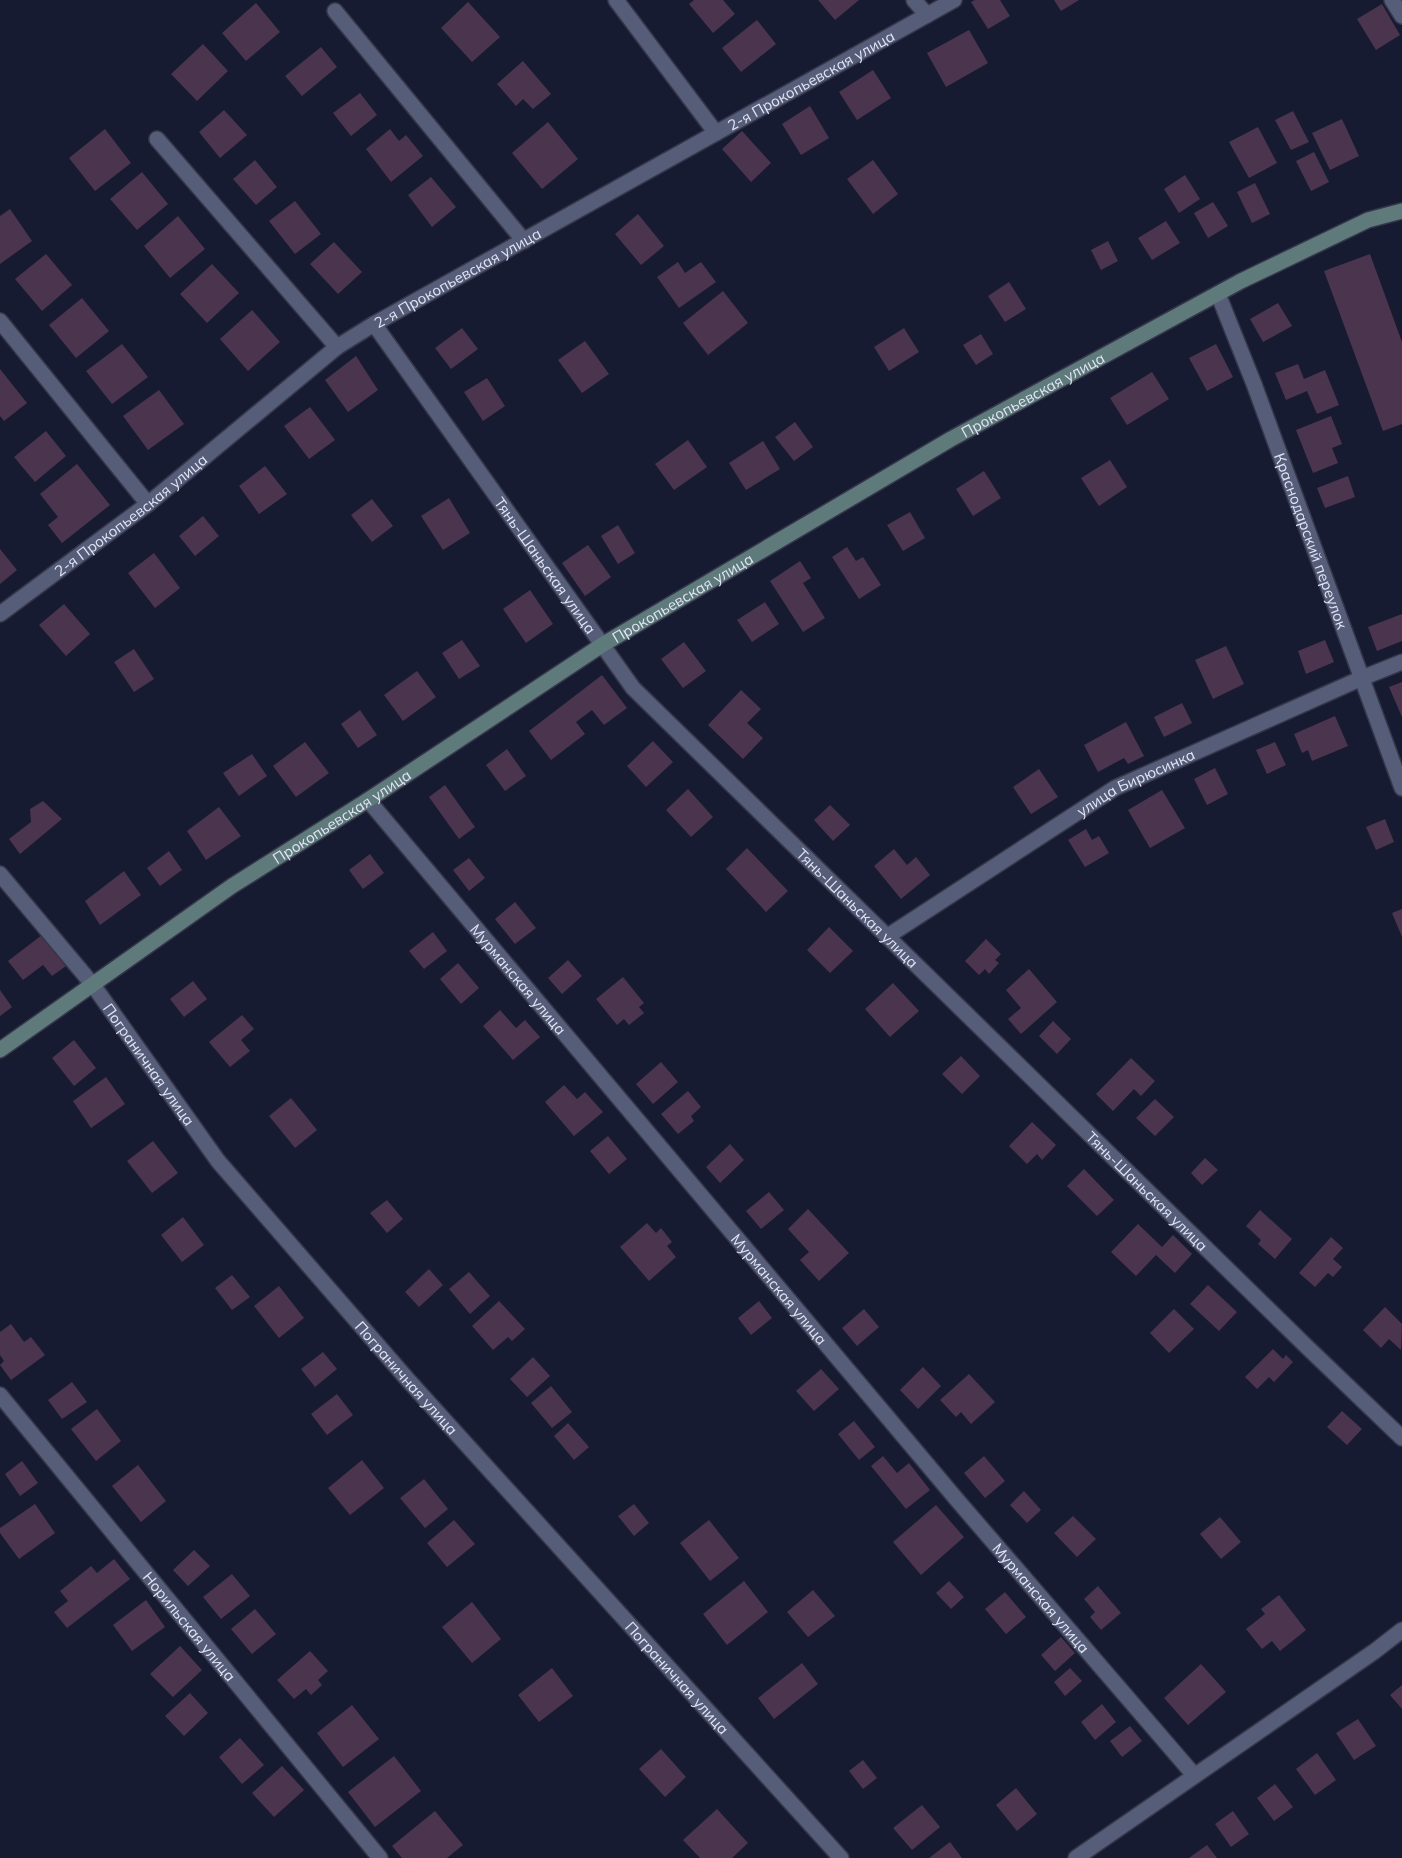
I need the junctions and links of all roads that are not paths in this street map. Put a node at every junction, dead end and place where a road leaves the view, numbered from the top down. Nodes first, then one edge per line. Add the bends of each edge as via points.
1 (616, 0) edge
2 (914, 0) edge
3 (954, 0) edge
4 (1392, 0) edge
5 (335, 11) dead end
6 (927, 15) junction
7 (1402, 16) edge
8 (716, 133) junction
9 (157, 139) dead end
10 (1402, 211) edge
11 (524, 241) junction
12 (1218, 294) junction
13 (0, 322) edge
14 (374, 324) junction
15 (337, 347) junction
16 (148, 504) junction
17 (0, 614) edge
18 (602, 645) junction
19 (1402, 662) edge
20 (1362, 678) junction
21 (1402, 788) edge
22 (368, 800) junction
23 (0, 874) edge
24 (888, 936) junction
25 (93, 985) junction
26 (0, 1050) edge
27 (0, 1395) edge
28 (1402, 1438) edge
29 (1402, 1630) edge
30 (1194, 1776) junction
31 (380, 1858) edge
32 (842, 1858) edge
33 (1076, 1858) edge

1 - 8 street
2 - 6 street
3 - 6 street, 2-я Прокопьевская улица
4 - 7 street
5 - 11 street
6 - 8 street, 2-я Прокопьевская улица
8 - 11 street, 2-я Прокопьевская улица
9 - 15 street
10 - 12 main road, Прокопьевская улица via 1368,220
11 - 14 street, 2-я Прокопьевская улица
12 - 18 main road, Прокопьевская улица via 950,439
12 - 20 street, Краснодарский переулок
13 - 16 street
14 - 15 street, 2-я Прокопьевская улица
14 - 18 street, Тянь-Шаньская улица
15 - 16 street, 2-я Прокопьевская улица
16 - 17 street, 2-я Прокопьевская улица
18 - 22 main road, Прокопьевская улица
18 - 24 street, Тянь-Шаньская улица via 633,688
19 - 20 street, улица Бирюсинка
20 - 21 street, Краснодарский переулок
20 - 24 street, улица Бирюсинка via 1115,788
22 - 25 main road, Прокопьевская улица via 232,886
22 - 30 street, Мурманская улица
23 - 25 street, Пограничная улица
24 - 28 street, Тянь-Шаньская улица
25 - 26 main road, Прокопьевская улица
25 - 32 street, Пограничная улица via 225,1168 408,1380
27 - 31 street, Норильская улица
29 - 30 street
30 - 33 street

